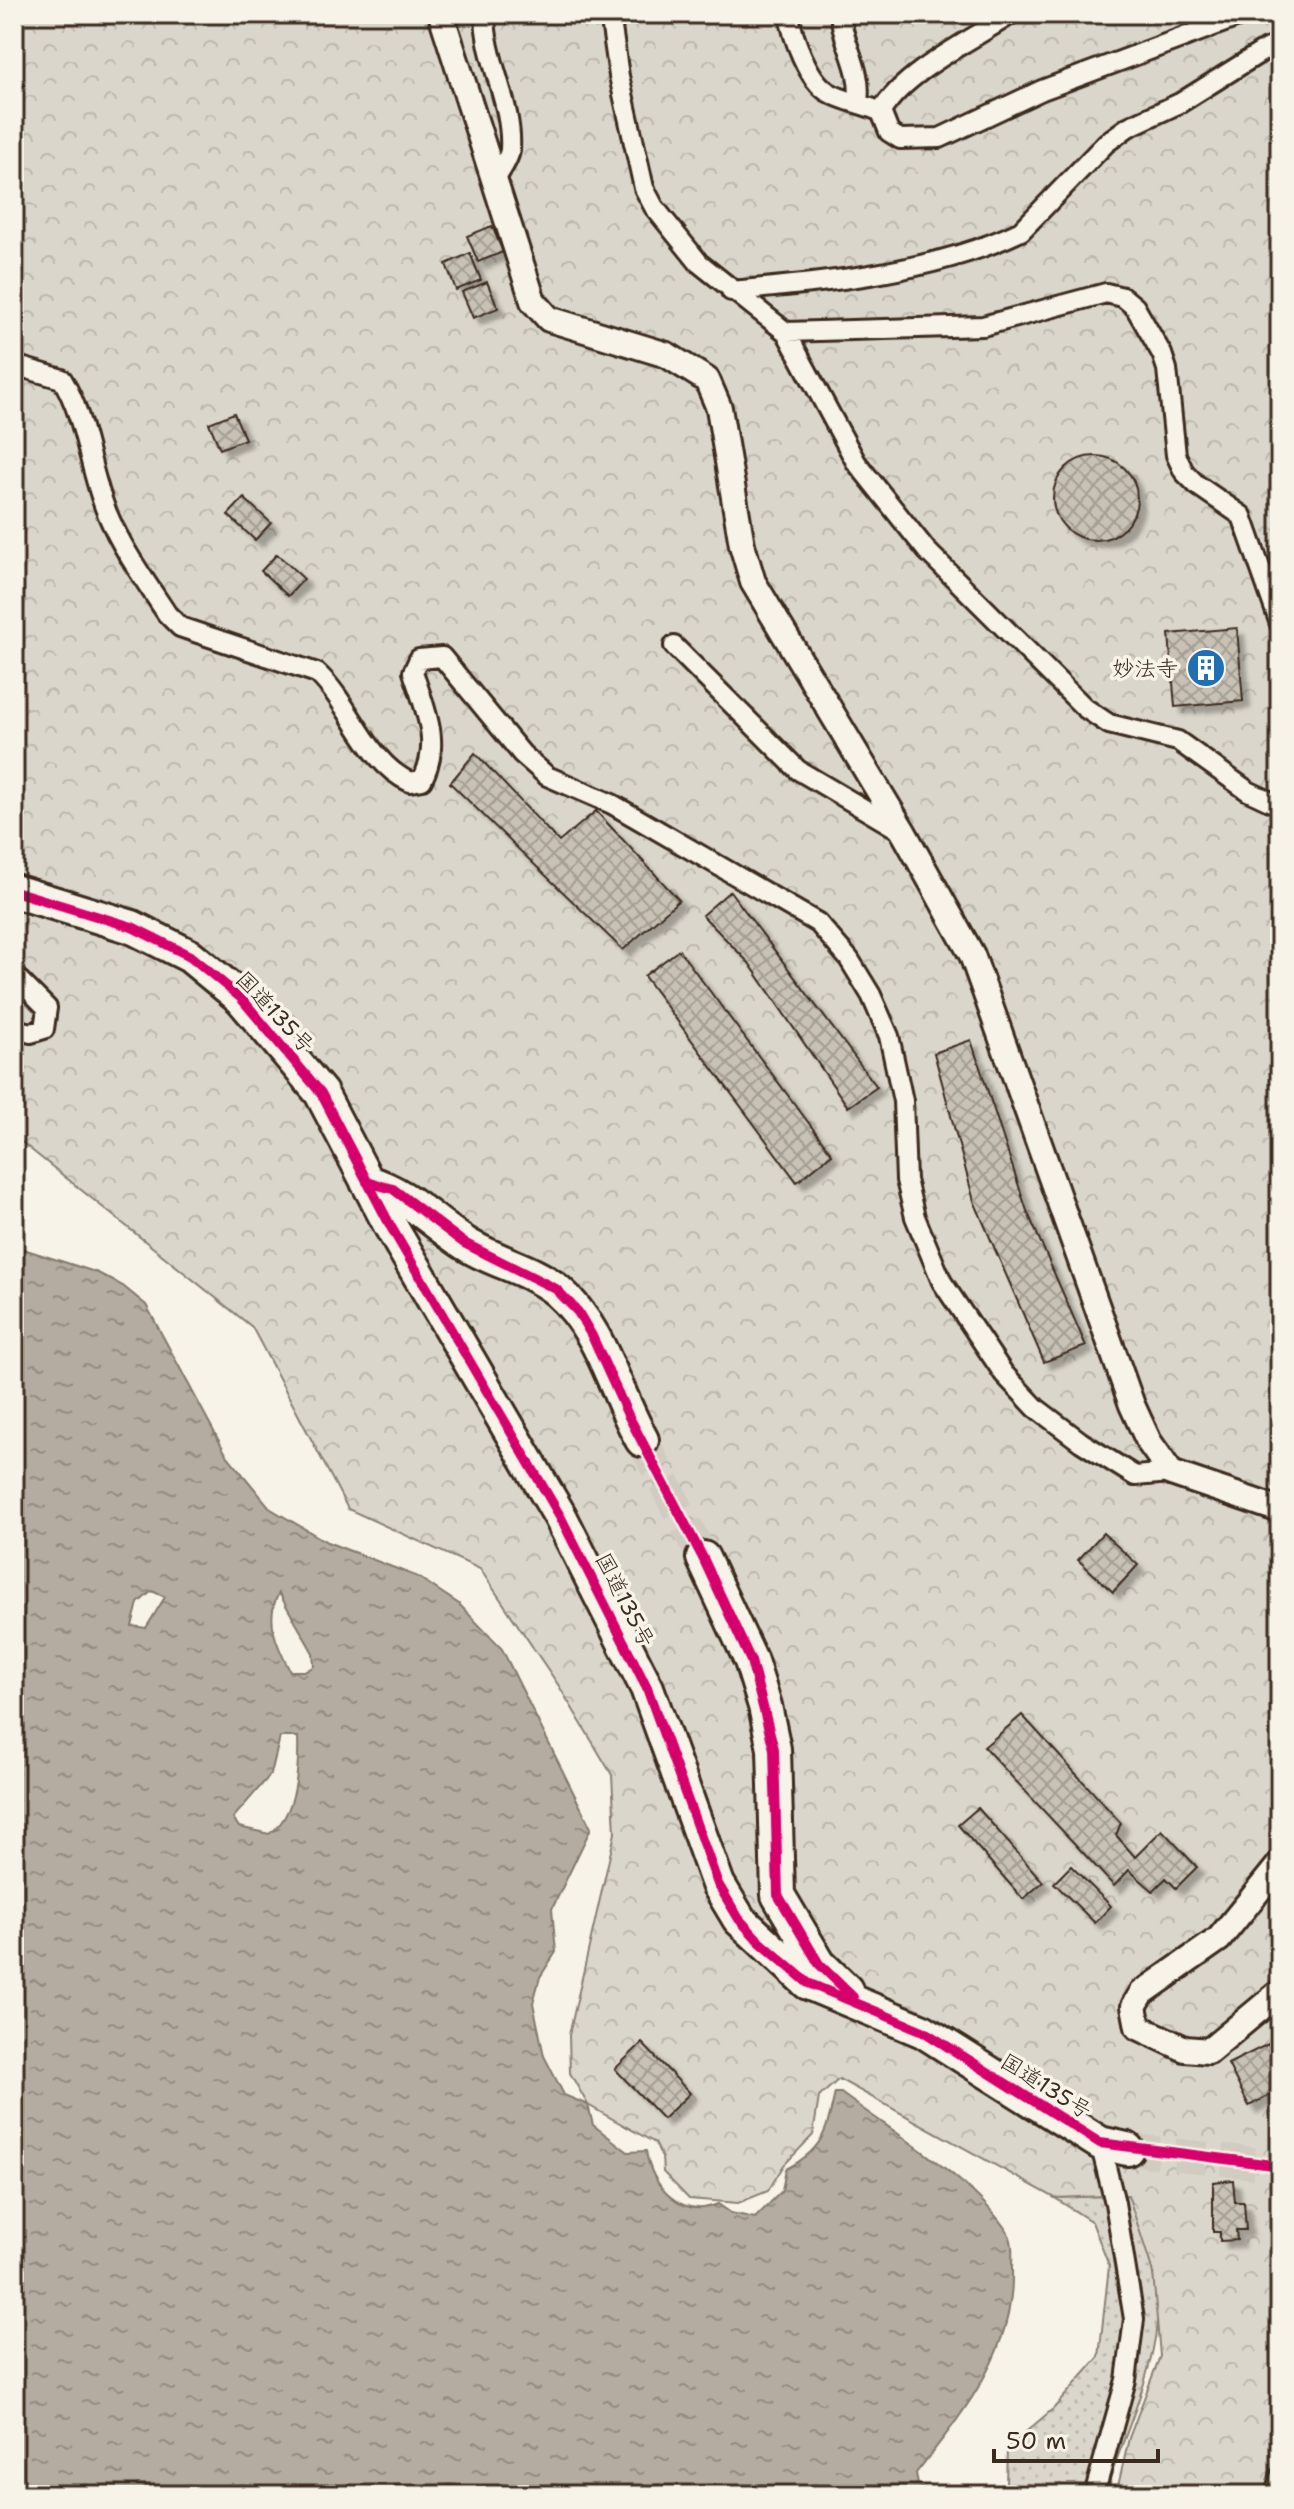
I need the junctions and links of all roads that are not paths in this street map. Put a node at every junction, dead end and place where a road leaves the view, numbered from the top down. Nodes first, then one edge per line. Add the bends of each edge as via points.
1 (441, 14) edge
2 (485, 14) edge
3 (610, 14) edge
4 (789, 14) edge
5 (840, 14) edge
6 (1011, 14) edge
7 (1246, 14) edge
8 (1280, 45) edge
9 (858, 101) junction
10 (881, 112) junction
11 (493, 183) junction
12 (731, 291) junction
13 (786, 332) junction
14 (14, 365) edge
15 (1280, 624) edge
16 (674, 646) dead end
17 (1280, 806) edge
18 (904, 833) junction
19 (14, 891) edge
20 (14, 975) edge
21 (14, 1029) edge
22 (367, 1182) junction
23 (642, 1440) tunnel mouth
24 (1171, 1473) junction
25 (1280, 1510) edge
26 (703, 1558) tunnel mouth
27 (1280, 1864) edge
28 (1280, 1992) edge
29 (862, 2005) junction
30 (1113, 2146) joint
31 (1280, 2477) edge
32 (1094, 2495) edge
33 (1275, 2495) edge

1 - 11 street
2 - 11 street via 510,152
3 - 12 street via 644,188 699,263
4 - 9 street via 818,86
5 - 9 street via 861,82
6 - 10 street via 918,74 890,96
7 - 10 street via 1042,90 940,138 900,139 889,132
8 - 12 street via 1128,127 1021,231 1004,240 947,259 801,285
9 - 10 street
11 - 18 street via 533,301 549,319 667,355 707,380 719,408 753,582
12 - 13 street
13 - 15 street via 983,326 1106,293 1123,297 1135,307 1162,354 1171,434 1184,472 1242,516
13 - 17 street via 856,462 918,540 1085,708 1109,724 1178,741 1248,791
14 - 24 street via 62,379 72,395 108,515 180,627 317,673 386,766 410,782 422,780 432,761 429,724 413,672 419,659 442,657 522,754 547,776 612,804 818,923 857,971 889,1036 903,1101 906,1180 942,1282 1004,1374 1036,1408 1135,1476
16 - 18 street via 798,770
18 - 24 street via 972,955 1132,1405
19 - 22 highway, 国道135号 via 132,927 190,956 241,998 321,1093
20 - 21 street via 47,1008 44,1029
22 - 23 highway via 393,1189 464,1243 556,1289 592,1336
22 - 29 highway, 国道135号 via 560,1516 647,1688 718,1884 739,1919 808,1983
24 - 25 street
26 - 29 highway, 国道135号 via 751,1661 765,1706 774,1749 778,1895 819,1964
27 - 28 street via 1219,1939 1142,1993 1134,2006 1138,2027 1185,2049 1209,2051
29 - 30 highway, 国道135号 via 923,2031
30 - 32 street via 1115,2203 1134,2319 1126,2380
31 - 33 street

